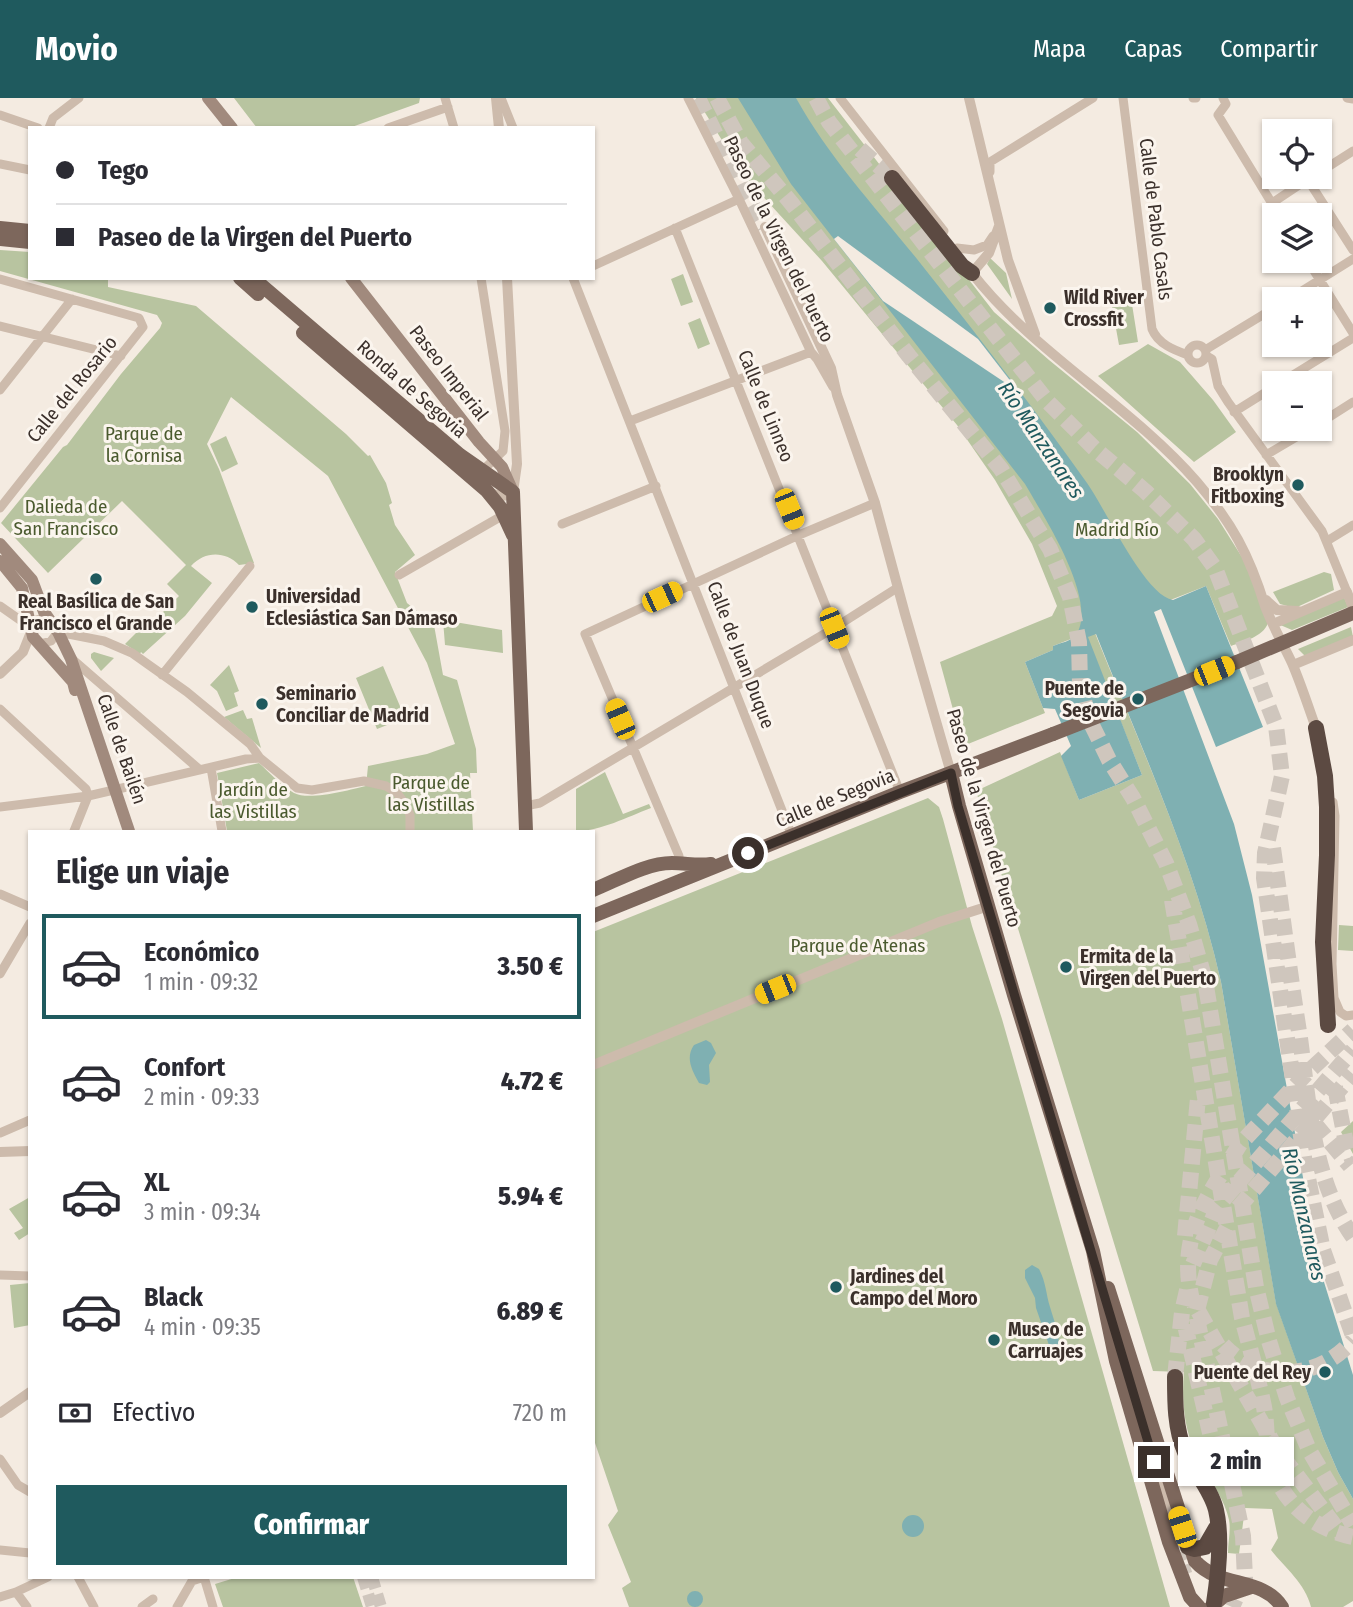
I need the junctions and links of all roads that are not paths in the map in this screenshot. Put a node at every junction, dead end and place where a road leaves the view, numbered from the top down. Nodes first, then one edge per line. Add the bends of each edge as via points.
1 (79, 98) edge
2 (208, 98) edge
3 (499, 98) edge
4 (688, 98) edge
5 (840, 98) edge
6 (969, 98) edge
7 (1093, 98) edge
8 (1123, 98) edge
9 (1223, 98) edge
10 (1347, 98) edge
11 (1353, 99) edge
12 (447, 102) edge
13 (0, 115) edge
14 (32, 126) edge
15 (50, 126) edge
16 (230, 126) edge
17 (393, 126) edge
18 (453, 126) edge
19 (499, 126) edge
20 (512, 126) edge
21 (1353, 151) edge
22 (0, 164) edge
23 (1332, 164) edge
24 (28, 170) edge
25 (892, 178) tunnel mouth
26 (1293, 189) edge
27 (1317, 189) edge
28 (991, 195) junction
29 (739, 199) junction
30 (1272, 203) joint
31 (999, 226) junction
32 (0, 228) edge
33 (675, 228) junction
34 (765, 228) tunnel mouth
35 (28, 231) edge
36 (0, 239) edge
37 (28, 242) edge
38 (957, 248) junction
39 (1353, 250) edge
40 (1353, 259) edge
41 (595, 265) edge
42 (972, 273) junction
43 (1316, 273) edge
44 (0, 279) edge
45 (242, 280) edge
46 (255, 280) edge
47 (353, 280) edge
48 (481, 280) edge
49 (507, 280) edge
50 (574, 280) edge
51 (1320, 280) junction
52 (1309, 287) edge
53 (72, 299) junction
54 (1262, 316) edge
55 (0, 326) edge
56 (43, 335) junction
57 (1353, 336) edge
58 (1036, 338) junction
59 (811, 352) junction
60 (1188, 352) junction
61 (1206, 353) junction
62 (121, 356) junction
63 (1299, 371) edge
64 (737, 381) junction
65 (0, 390) edge
66 (1262, 394) edge
67 (837, 395) junction
68 (1353, 402) edge
69 (1234, 412) junction
70 (1332, 415) edge
71 (630, 421) junction
72 (1290, 441) edge
73 (1266, 455) junction
74 (498, 457) junction
75 (517, 464) junction
76 (484, 470) junction
77 (656, 486) junction
78 (487, 491) junction
79 (514, 498) junction
80 (875, 503) junction
81 (0, 508) edge
82 (504, 515) junction
83 (562, 524) dead end
84 (1353, 525) edge
85 (799, 535) junction
86 (515, 540) junction
87 (1327, 541) junction
88 (0, 544) edge
89 (0, 561) edge
90 (250, 566) dead end
91 (399, 575) dead end
92 (694, 583) junction
93 (897, 588) junction
94 (1347, 592) junction
95 (24, 595) junction
96 (1264, 597) junction
97 (3, 607) edge
98 (1353, 610) edge
99 (1301, 611) junction
100 (48, 617) junction
101 (1273, 624) junction
102 (834, 628) junction
103 (31, 629) junction
104 (58, 632) junction
105 (1353, 640) edge
106 (1282, 643) junction
107 (40, 645) junction
108 (23, 652) junction
109 (71, 659) junction
110 (1293, 665) junction
111 (0, 674) edge
112 (162, 675) junction
113 (76, 681) junction
114 (734, 687) junction
115 (0, 709) edge
116 (1317, 728) junction
117 (632, 748) junction
118 (260, 758) junction
119 (211, 768) junction
120 (200, 770) junction
121 (951, 773) junction
122 (112, 790) junction
123 (900, 792) junction
124 (88, 796) junction
125 (525, 806) junction
126 (0, 807) edge
127 (74, 830) edge
128 (121, 830) edge
129 (130, 830) edge
130 (222, 830) edge
131 (410, 830) edge
132 (526, 830) edge
133 (792, 836) junction
134 (678, 856) dead end
135 (726, 862) junction
136 (595, 889) edge
137 (0, 894) edge
138 (28, 906) edge
139 (989, 906) junction
140 (595, 915) edge
141 (28, 926) edge
142 (0, 974) edge
143 (1353, 1015) edge
144 (1328, 1025) dead end
145 (595, 1064) edge
146 (28, 1121) edge
147 (0, 1133) edge
148 (0, 1150) edge
149 (28, 1151) edge
150 (0, 1275) edge
151 (28, 1276) edge
152 (1175, 1377) tunnel mouth
153 (28, 1395) edge
154 (0, 1413) edge
155 (0, 1459) edge
156 (28, 1491) edge
157 (1217, 1525) junction
158 (1180, 1542) junction
159 (0, 1550) edge
160 (28, 1553) edge
161 (1217, 1578) junction
162 (44, 1579) edge
163 (79, 1579) edge
164 (198, 1579) edge
165 (205, 1579) edge
166 (1252, 1587) junction
167 (16, 1592) junction
168 (0, 1597) edge
169 (153, 1599) dead end
170 (1201, 1604) edge
171 (27, 1607) edge
172 (94, 1607) edge
173 (142, 1607) edge
174 (177, 1607) edge
175 (214, 1607) edge
176 (1282, 1607) edge

1 - 15 street via 53,118
2 - 16 main road
3 - 19 street
3 - 20 street
4 - 29 street, Paseo de la Virgen del Puerto
5 - 38 street
6 - 28 street
7 - 28 street via 990,162
8 - 60 street, Calle de Pablo Casals via 1152,329 1160,341
9 - 30 street via 1226,104 1218,115
10 - 11 street
12 - 17 street
12 - 18 street
13 - 14 street
21 - 23 street
22 - 24 street
25 - 42 highway
26 - 30 street
27 - 39 street
28 - 31 street
29 - 33 street
29 - 59 street, Paseo de la Virgen del Puerto
31 - 38 street via 987,246
31 - 42 street via 989,253
31 - 58 street
32 - 35 main road
33 - 41 street
33 - 64 street, Calle de Linneo
34 - 67 street, Paseo de la Virgen del Puerto via 831,368
36 - 37 main road
38 - 42 street
40 - 51 street
42 - 58 street
43 - 51 street
44 - 53 street
45 - 78 main road, Ronda de Segovia
46 - 76 main road, Ronda de Segovia via 460,455
47 - 74 main road, Paseo Imperial via 481,446
48 - 74 street via 505,431
49 - 75 street
50 - 71 street, Calle de Juan Duque
51 - 52 street
51 - 57 street
53 - 56 street
53 - 62 street, Calle del Rosario via 139,317 141,331
54 - 61 street
55 - 56 street
56 - 62 street
56 - 65 street
57 - 63 street
58 - 96 street via 1196,481 1239,538
59 - 64 street
59 - 67 street, Paseo de la Virgen del Puerto
60 - 61 street via 1197,345
60 - 61 street via 1195,364 1204,361
61 - 69 street
62 - 81 street, Calle del Rosario
64 - 71 street
64 - 85 street, Calle de Linneo
66 - 69 street
67 - 80 street, Paseo de la Virgen del Puerto
68 - 70 street
69 - 73 street
71 - 77 street, Calle de Juan Duque
72 - 73 street
73 - 87 street
74 - 75 street
74 - 76 street
74 - 79 main road, Paseo Imperial
75 - 79 street
76 - 79 main road, Ronda de Segovia
77 - 83 street
77 - 92 street, Calle de Juan Duque
78 - 79 street
78 - 82 main road, Ronda de Segovia
79 - 82 street
79 - 86 main road, Ronda de Segovia
80 - 85 street
80 - 93 street, Paseo de la Virgen del Puerto
82 - 86 main road, Ronda de Segovia
82 - 91 street
84 - 87 street
85 - 92 street
85 - 102 street, Calle de Linneo
86 - 125 main road, Ronda de Segovia
87 - 94 street
88 - 100 main road via 32,580
89 - 95 main road
90 - 112 street
92 - 114 street, Calle de Juan Duque
92 - 117 street via 585,634
93 - 102 street
93 - 121 street, Paseo de la Virgen del Puerto
94 - 98 street
94 - 99 street
95 - 97 street via 20,603
95 - 103 main road
96 - 99 street via 1277,610
96 - 101 street
97 - 103 street
98 - 106 main road
99 - 101 street
100 - 103 street via 36,620
100 - 104 main road
101 - 106 street
102 - 114 street
102 - 123 street, Calle de Linneo
103 - 107 main road
103 - 108 street
104 - 107 street
104 - 109 main road, Calle de Bailén
104 - 112 street via 121,647
105 - 110 street
106 - 110 street
106 - 121 main road, Calle de Segovia, bridge
107 - 108 street
107 - 113 main road
108 - 111 street
109 - 113 main road, Calle de Bailén
109 - 120 street
110 - 116 street
112 - 118 street via 250,744
113 - 122 main road, Calle de Bailén
114 - 117 street
114 - 133 street, Calle de Juan Duque
115 - 124 street via 86,789
116 - 143 street via 1335,816 1334,998 1340,1012
116 - 144 highway via 1327,807 1323,942
117 - 125 street via 540,803
117 - 134 street
118 - 119 street
118 - 131 street via 304,791 348,782 386,786 405,804
119 - 120 street
119 - 130 street
120 - 122 street
121 - 123 main road, Calle de Segovia
121 - 139 main road, Paseo de la Virgen del Puerto
122 - 124 street
122 - 128 main road, Calle de Bailén
122 - 129 main road, Calle de Bailén
123 - 133 main road, Calle de Segovia
124 - 126 street
124 - 127 street
125 - 132 main road, Ronda de Segovia
133 - 135 main road, Calle de Segovia
135 - 136 main road via 653,865
135 - 140 main road, Calle de Segovia
137 - 138 street
139 - 145 street via 939,922
139 - 158 main road, Paseo de la Virgen del Puerto via 1093,1251 1116,1362
141 - 142 street
146 - 147 street
148 - 149 street
150 - 151 street
152 - 157 highway via 1180,1436 1212,1499
153 - 154 street
155 - 156 street
157 - 158 highway via 1205,1547 1195,1549
157 - 161 highway
158 - 161 main road, Paseo de la Virgen del Puerto via 1199,1566
158 - 170 main road, Paseo de la Virgen del Puerto
159 - 160 street
161 - 166 main road, Paseo de la Virgen del Puerto
161 - 170 highway
162 - 167 street
163 - 172 street
164 - 174 street via 192,1581
165 - 175 street
166 - 170 main road
166 - 176 main road, Paseo de la Virgen del Puerto via 1269,1593
167 - 168 street
167 - 171 street
169 - 173 street

